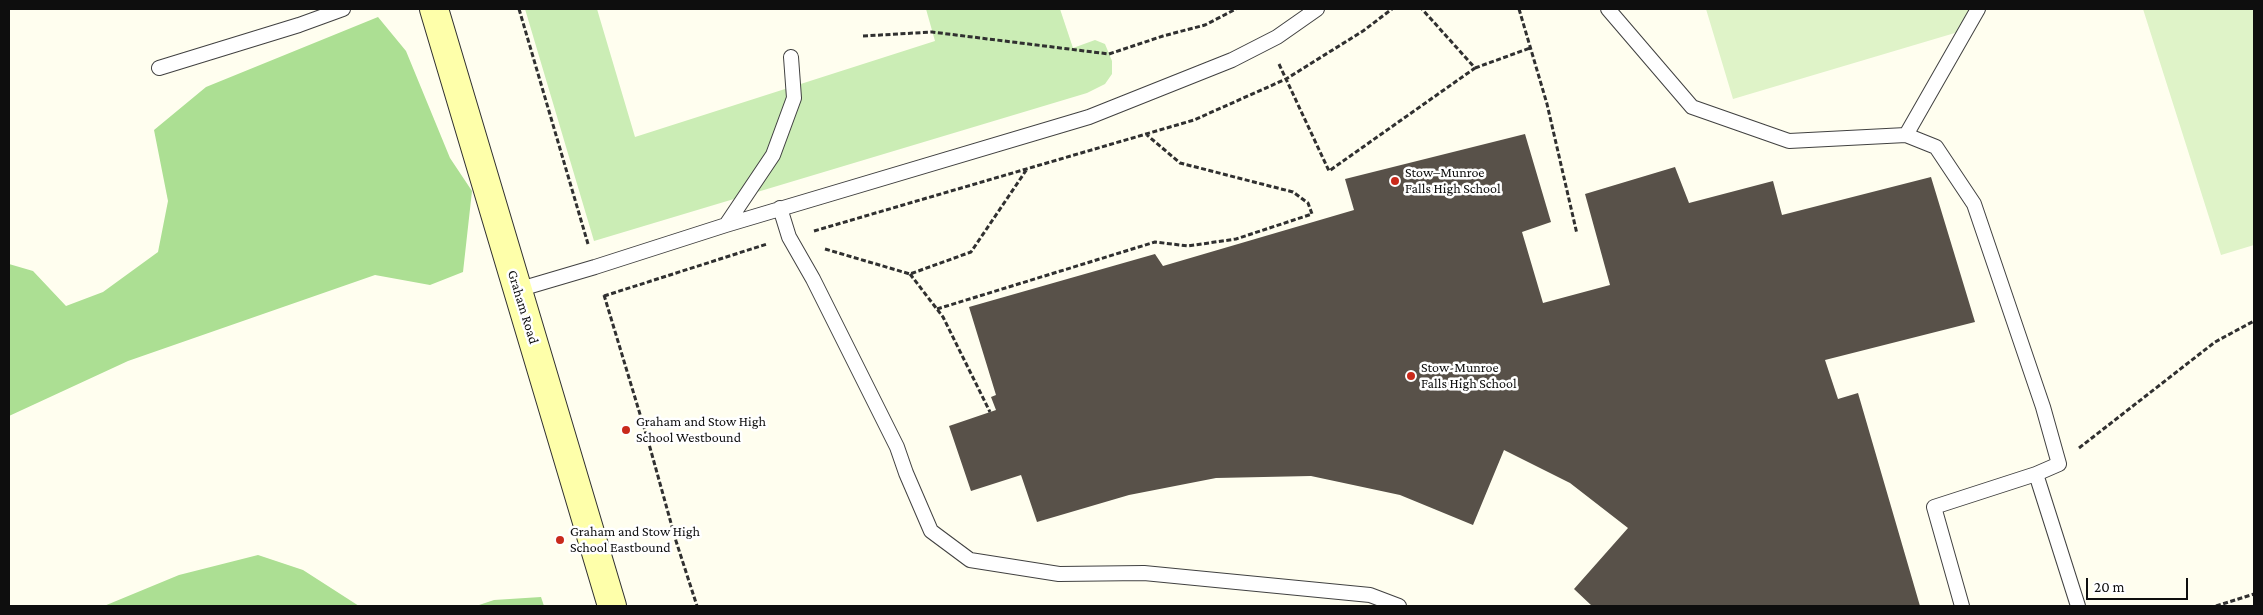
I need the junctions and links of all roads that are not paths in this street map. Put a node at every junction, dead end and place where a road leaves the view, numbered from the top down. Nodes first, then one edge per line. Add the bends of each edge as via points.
1 (343, 9) edge
2 (434, 9) edge
3 (1317, 9) edge
4 (1608, 9) edge
5 (1978, 9) edge
6 (791, 57) dead end
7 (159, 68) dead end
8 (1906, 135) junction
9 (780, 208) junction
10 (726, 225) junction
11 (518, 290) junction
12 (2036, 474) junction
13 (612, 606) edge
14 (1399, 606) edge
15 (1962, 606) edge
16 (2078, 606) edge

1 - 7 lane
2 - 11 main road, Graham Road
3 - 9 lane via 1232,60 1090,117
4 - 8 lane via 1692,107 1789,141
5 - 8 lane
6 - 10 lane via 794,98 773,155
8 - 12 lane via 1936,147 1974,204 2043,406 2058,464
9 - 10 lane
9 - 14 lane via 789,237 897,446 931,532 970,560 1059,574 1144,573 1370,596
10 - 11 lane
11 - 13 main road, Graham Road
12 - 15 lane via 1934,507
12 - 16 lane

